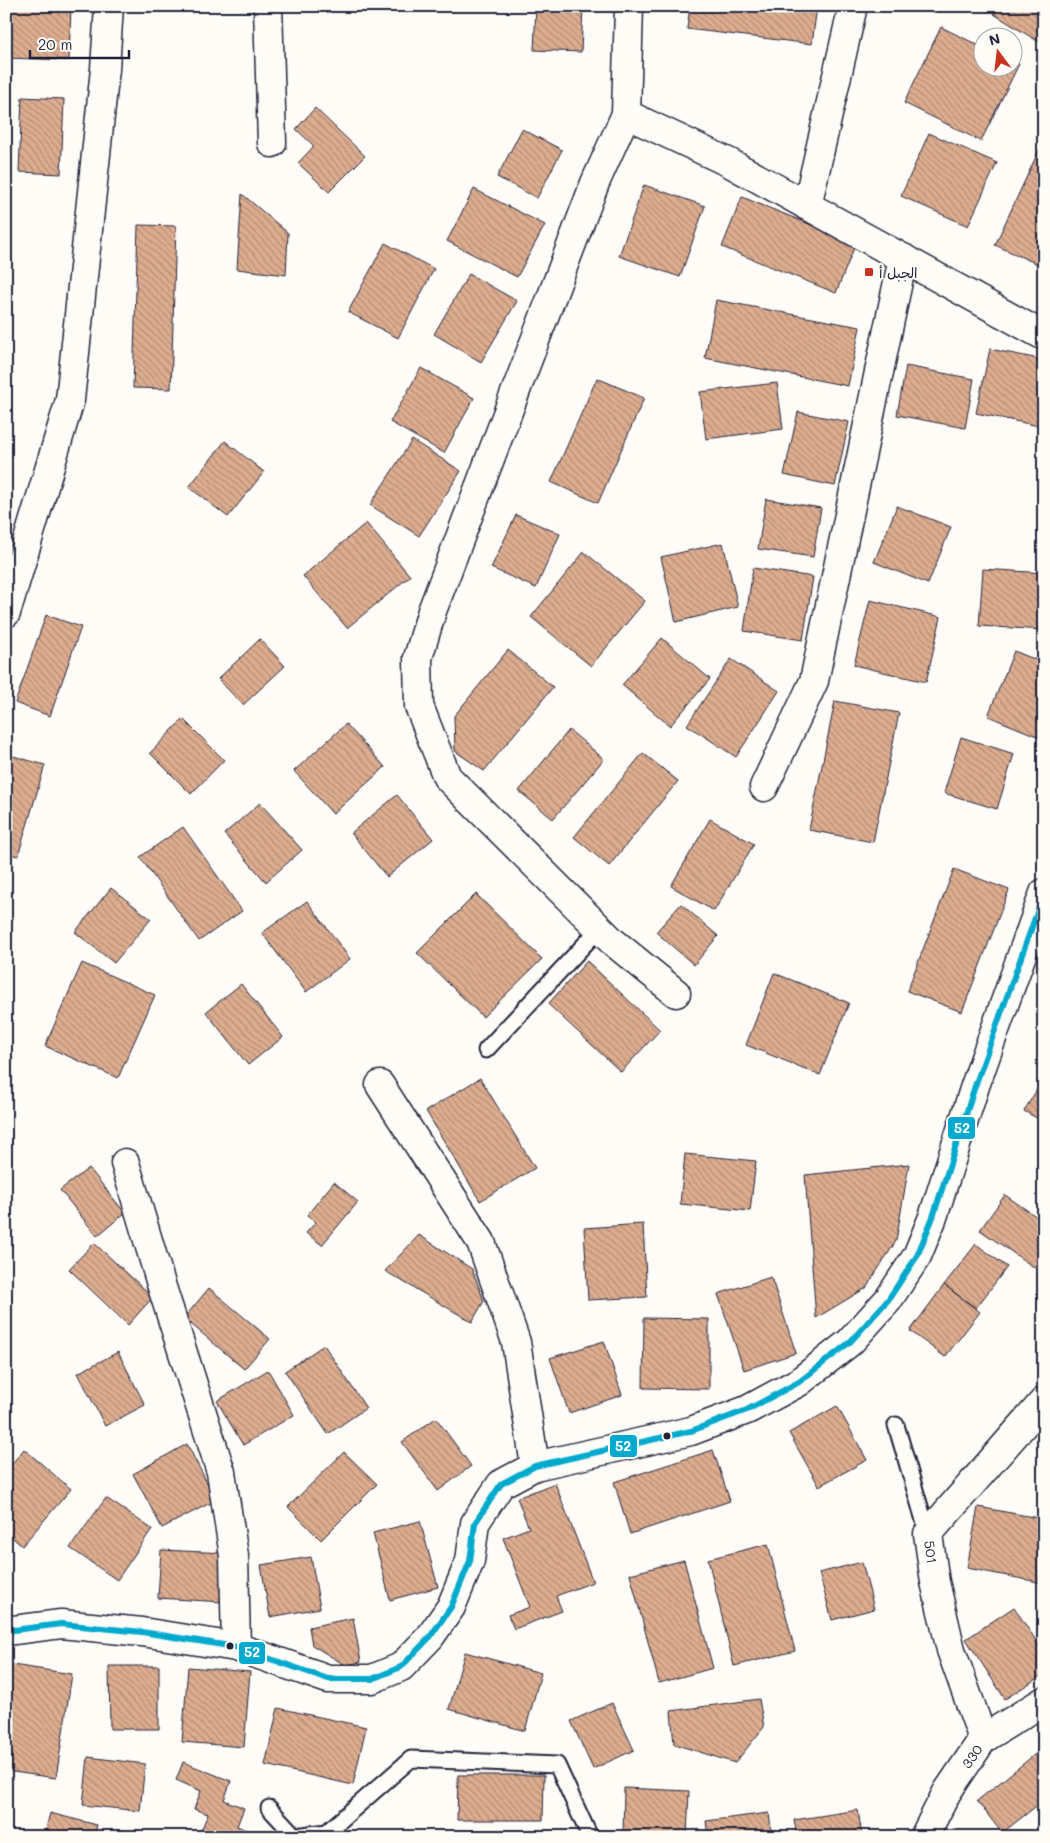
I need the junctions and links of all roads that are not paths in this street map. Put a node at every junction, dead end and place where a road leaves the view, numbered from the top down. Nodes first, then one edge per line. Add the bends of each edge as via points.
1 (109, 6) edge
2 (268, 6) edge
3 (629, 6) edge
4 (853, 6) edge
5 (626, 114) junction
6 (272, 143) dead end
7 (807, 206) junction
8 (903, 258) junction
9 (1044, 336) edge
10 (6, 613) edge
11 (764, 787) dead end
12 (1044, 893) edge
13 (600, 928) junction
14 (676, 993) dead end
15 (486, 1050) dead end
16 (380, 1085) dead end
17 (126, 1163) dead end
18 (1044, 1401) edge
19 (896, 1425) dead end
20 (535, 1466) junction
21 (928, 1534) junction
22 (6, 1631) edge
23 (236, 1647) junction
24 (1044, 1701) edge
25 (982, 1739) junction
26 (269, 1808) dead end
27 (590, 1837) edge
28 (924, 1837) edge

1 - 10 street via 70,400
2 - 6 street
3 - 5 street
4 - 7 street
5 - 7 street via 730,164
5 - 13 street via 595,183 432,611 418,658 419,706 447,777
7 - 8 street
8 - 9 street
8 - 11 street via 814,681
12 - 20 street via 932,1217 917,1256 888,1300 843,1348 799,1382 747,1410 691,1431
13 - 14 street
13 - 15 lane
16 - 20 street via 481,1242 516,1342
17 - 23 street via 221,1472 234,1556
18 - 21 street, 501
19 - 21 lane
20 - 23 street via 501,1484 475,1523 470,1561 450,1607 430,1637 401,1667 372,1679 328,1679
21 - 25 street, 501 via 951,1650
22 - 23 street via 61,1624 142,1632
24 - 25 street, 330
25 - 28 street, 330 via 947,1792
26 - 27 lane via 295,1836 327,1832 411,1760 557,1765

